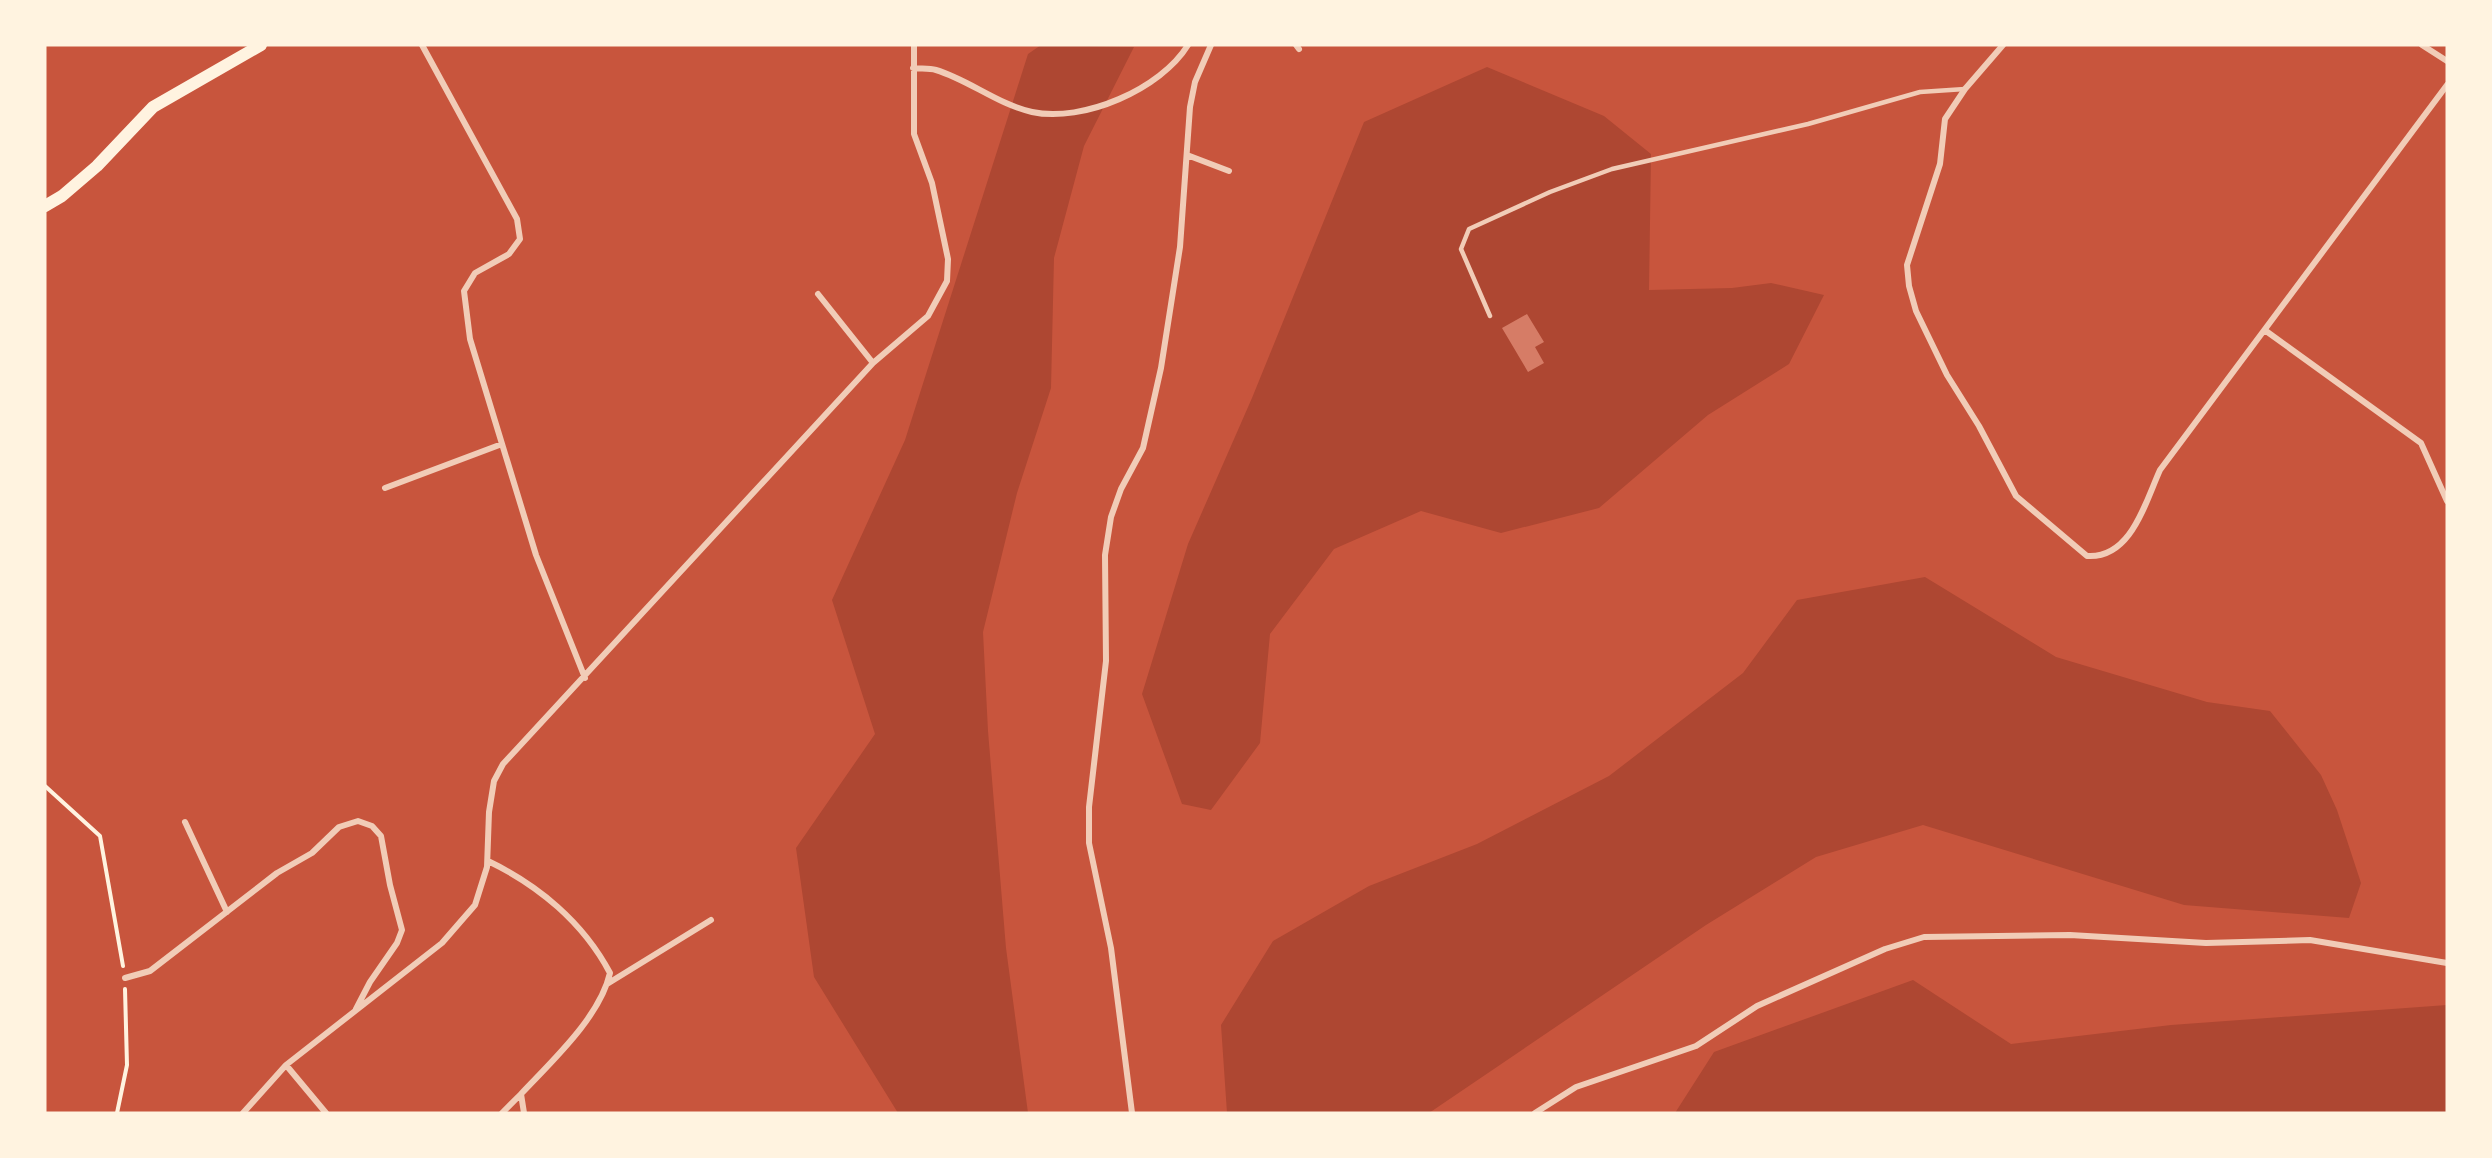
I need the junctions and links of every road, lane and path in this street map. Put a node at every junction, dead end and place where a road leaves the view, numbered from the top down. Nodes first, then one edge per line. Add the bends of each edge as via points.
1 (261, 45) edge
2 (422, 45) edge
3 (914, 45) edge
4 (1188, 45) edge
5 (1211, 45) edge
6 (2003, 45) edge
7 (2422, 45) edge
8 (2447, 61) edge
9 (913, 68) junction
10 (2447, 85) edge
11 (1965, 89) junction
12 (1187, 155) junction
13 (1229, 171) dead end
14 (45, 206) edge
15 (818, 294) dead end
16 (1490, 315) dead end
17 (2266, 331) junction
18 (873, 363) junction
19 (502, 444) junction
20 (385, 488) dead end
21 (2447, 501) edge
22 (585, 678) junction
23 (45, 786) edge
24 (185, 822) dead end
25 (488, 861) junction
26 (227, 912) junction
27 (711, 920) dead end
28 (2447, 963) edge
29 (124, 978) junction
30 (607, 984) junction
31 (354, 1012) junction
32 (285, 1065) junction
33 (521, 1094) junction
34 (117, 1113) edge
35 (243, 1113) edge
36 (326, 1113) edge
37 (502, 1113) edge
38 (524, 1113) edge
39 (1132, 1113) edge
40 (1536, 1113) edge

1 - 14 main road via 153,107 97,166
2 - 19 street via 517,219 520,239 509,254 475,273 464,291 471,339
3 - 9 street
4 - 9 street via 1164,74 1134,92 1111,103 1064,113 1033,112 935,70
5 - 12 street via 1195,82
6 - 11 street
7 - 8 street
9 - 18 street via 914,134 932,183 948,259 947,281 928,316
10 - 17 street
11 - 16 lane via 1920,92 1808,124 1612,169 1469,229 1461,249
11 - 17 street via 1945,119 1940,164 1907,266 1909,286 1916,311 1947,375 2016,496 2063,538 2087,556 2101,557 2125,542 2160,470
12 - 13 street
12 - 39 street via 1179,247 1161,368 1143,448 1111,517 1105,555 1106,661 1089,807 1089,843 1111,948
15 - 18 street
17 - 21 street via 2421,443
18 - 22 street
19 - 20 street
19 - 22 street via 536,555
22 - 25 street via 503,764 494,781 489,812
23 - 29 path via 100,836
24 - 26 street
25 - 30 street via 520,877 553,901 602,957 610,973
25 - 31 street via 475,905 442,943
26 - 29 street via 150,971
26 - 31 street via 277,873 312,853 339,827 358,821 372,826 381,836 402,930
27 - 30 street
28 - 40 street via 2310,940 2206,943 2070,934 1924,937 1885,949 1757,1006 1696,1046 1576,1087
29 - 34 path via 127,1065
30 - 33 street via 567,1045
31 - 32 street
32 - 35 street
32 - 36 street
33 - 37 street
33 - 38 street

